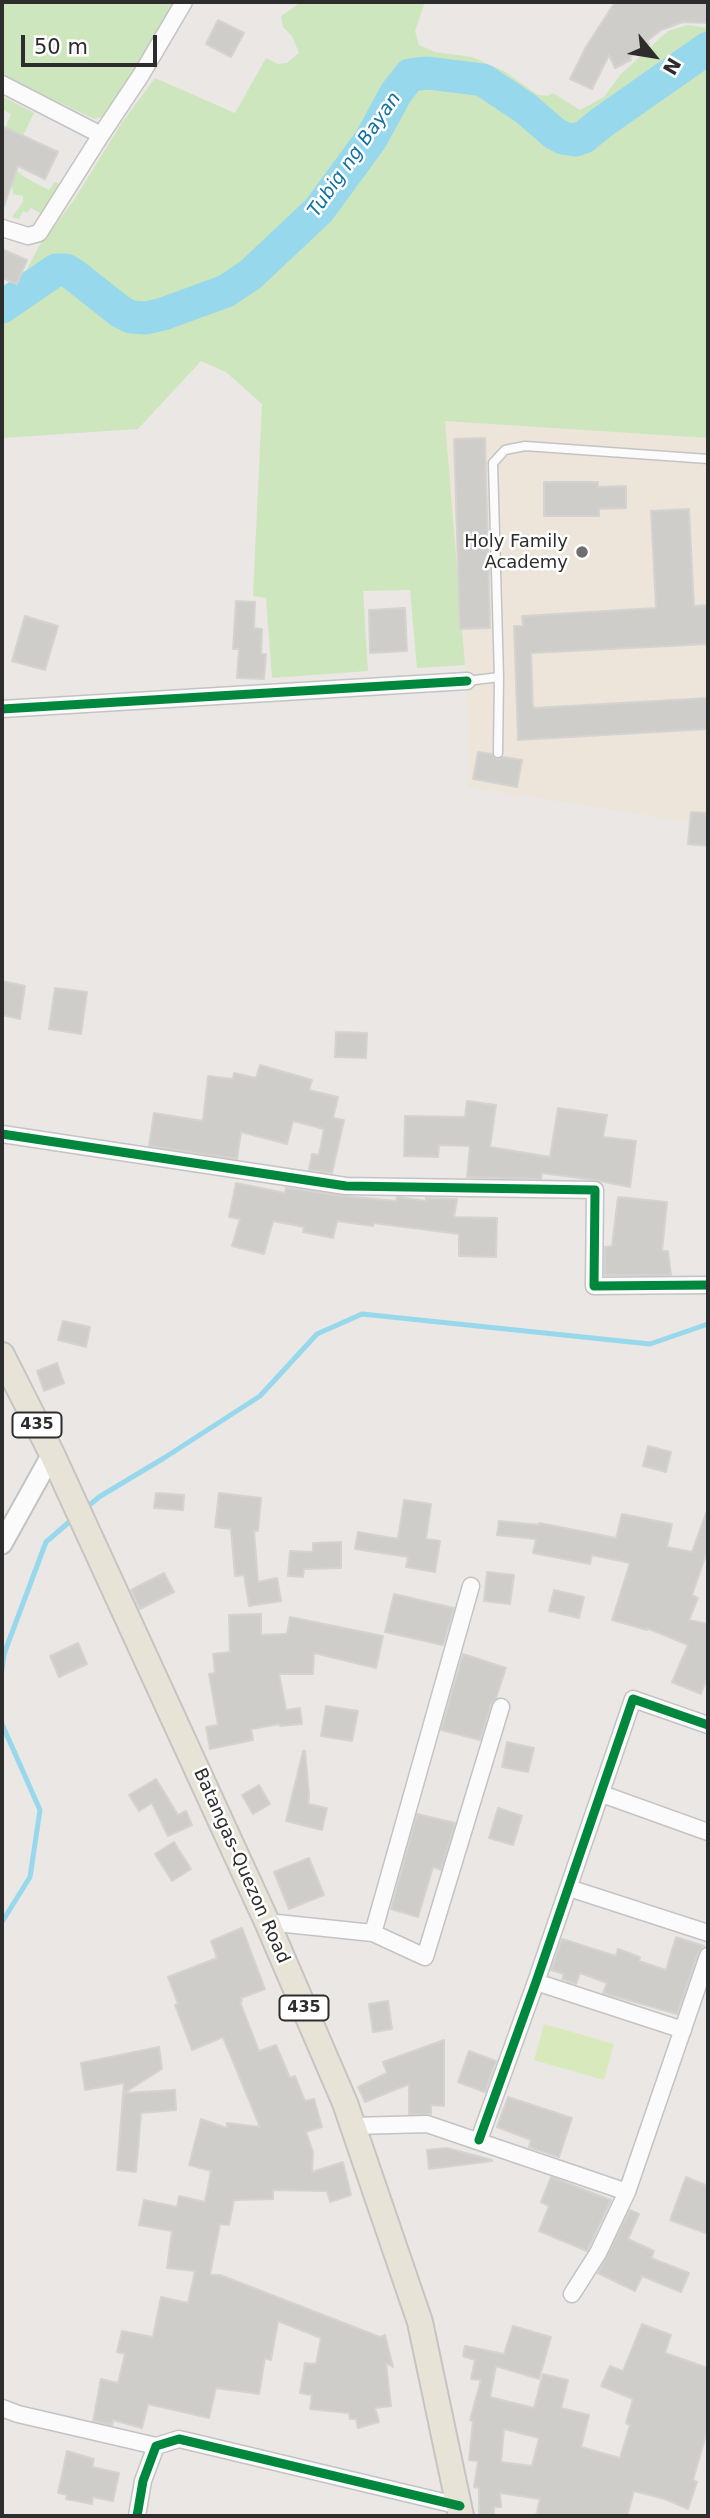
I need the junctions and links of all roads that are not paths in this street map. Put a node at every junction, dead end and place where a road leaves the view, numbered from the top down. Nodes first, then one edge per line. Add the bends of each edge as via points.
1 (184, 2) edge
2 (2, 85) edge
3 (101, 135) junction
4 (2, 228) edge
5 (708, 459) edge
6 (499, 677) junction
7 (467, 681) joint
8 (2, 709) edge
9 (498, 753) dead end
10 (2, 1134) edge
11 (708, 1285) edge
12 (3, 1362) edge
13 (52, 1454) junction
14 (2, 1544) edge
15 (471, 1586) dead end
16 (501, 1707) dead end
17 (708, 1724) edge
18 (602, 1794) junction
19 (708, 1832) edge
20 (569, 1888) junction
21 (267, 1922) junction
22 (373, 1933) junction
23 (708, 1934) edge
24 (708, 1956) edge
25 (536, 1982) junction
26 (683, 2030) junction
27 (354, 2126) junction
28 (479, 2140) junction
29 (627, 2192) junction
30 (572, 2294) dead end
31 (2, 2408) edge
32 (156, 2446) junction
33 (461, 2511) edge
34 (137, 2516) edge

1 - 3 street
2 - 3 street
3 - 4 street via 39,233 28,236
5 - 6 lane via 525,446 505,450 493,464
6 - 7 lane
6 - 9 lane
7 - 8 street
10 - 11 street via 345,1186 595,1190 594,1286
12 - 13 main road, Batangas-Quezon Road / 435
13 - 14 street
13 - 21 main road, Batangas-Quezon Road / 435
15 - 22 street
16 - 22 street via 425,1957
17 - 18 street via 633,1699
18 - 19 street
18 - 20 street
20 - 23 street
20 - 25 street
21 - 22 street
21 - 27 main road, Batangas-Quezon Road / 435
24 - 26 street
25 - 26 street
25 - 28 street
26 - 29 street
27 - 28 street via 427,2124
27 - 33 main road, Batangas-Quezon Road / 435 via 419,2322
28 - 29 street
29 - 30 street
31 - 32 street
32 - 33 street via 179,2439
32 - 34 street

